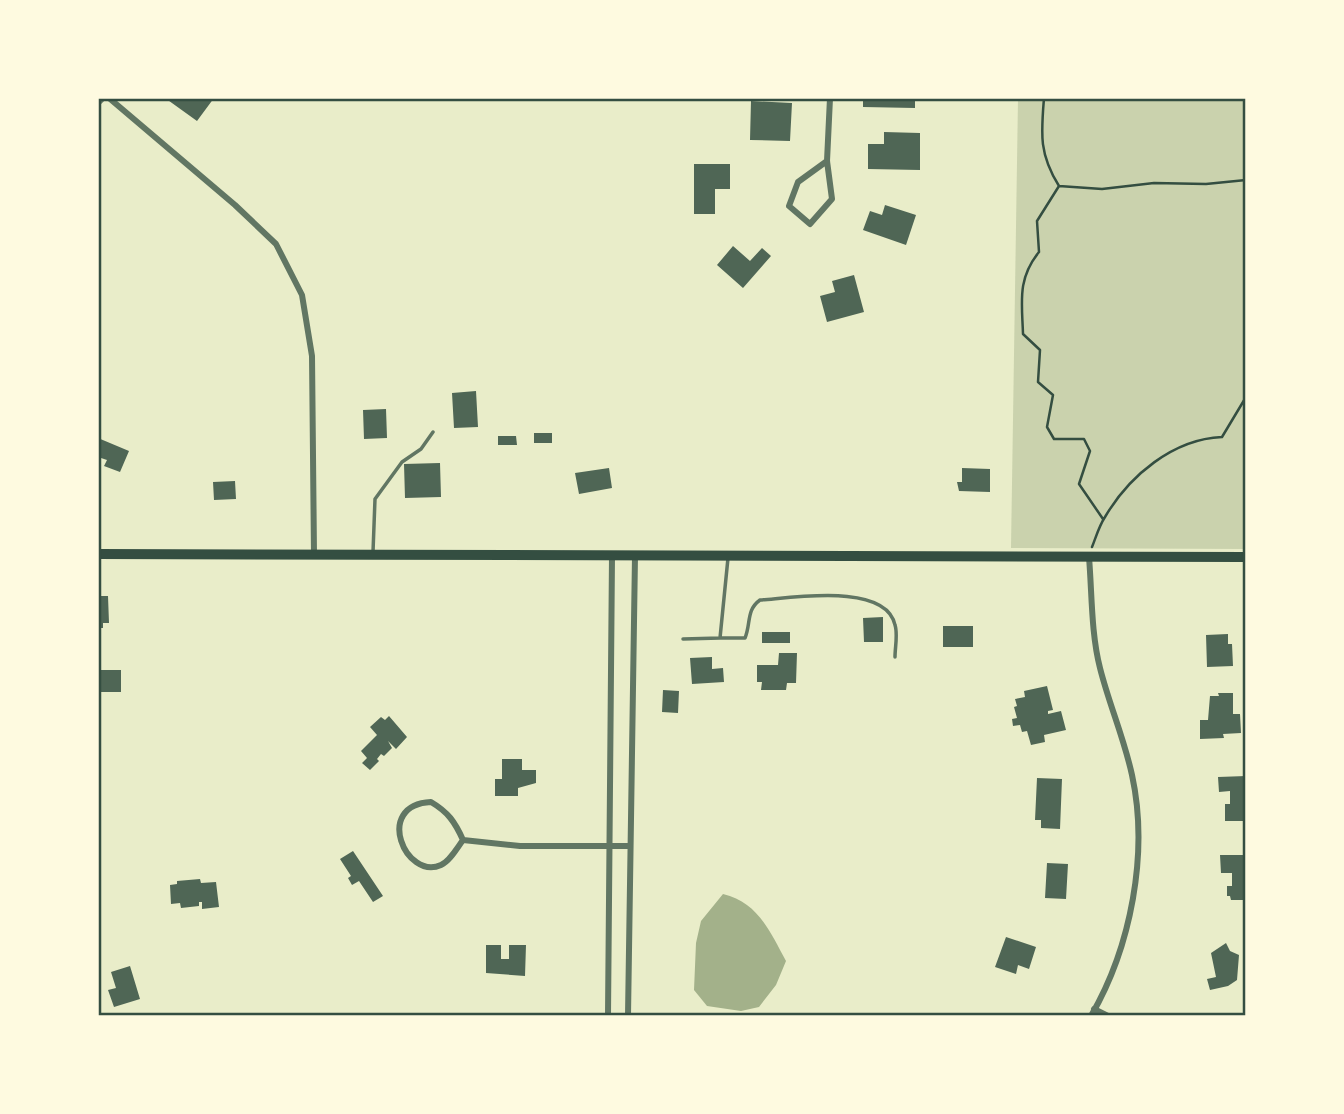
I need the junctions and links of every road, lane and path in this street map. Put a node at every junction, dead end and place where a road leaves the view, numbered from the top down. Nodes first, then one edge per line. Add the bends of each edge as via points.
1 (103, 98) edge
2 (109, 98) edge
3 (830, 98) edge
4 (1044, 98) edge
5 (98, 103) edge
6 (827, 161) junction
7 (1246, 180) edge
8 (1059, 186) junction
9 (1246, 397) edge
10 (433, 432) dead end
11 (1104, 519) junction
12 (98, 554) edge
13 (314, 554) junction
14 (373, 554) junction
15 (612, 556) junction
16 (635, 556) junction
17 (729, 556) junction
18 (1089, 557) junction
19 (1246, 557) edge
20 (720, 638) junction
21 (683, 639) dead end
22 (895, 657) dead end
23 (463, 840) junction
24 (609, 845) junction
25 (629, 846) junction
26 (1092, 1013) edge
27 (608, 1016) edge
28 (628, 1016) edge
29 (1108, 1016) edge

1 - 5 street
2 - 13 street via 276,244 302,295 313,356
3 - 6 street
4 - 8 path via 1042,148
6 - 6 street via 798,182 789,206 810,224 832,199
7 - 8 path via 1102,189
8 - 11 path via 1037,221 1039,252 1028,266 1022,289 1023,334 1040,350 1038,382 1053,395 1047,427 1054,439 1084,439 1090,451 1079,484
9 - 11 path via 1222,437 1203,438 1162,457 1126,486
10 - 14 lane via 421,449 402,462 375,499
11 - 18 path
12 - 13 main road
13 - 14 main road
14 - 15 main road
15 - 16 main road
15 - 24 street
16 - 17 main road
16 - 25 street
17 - 18 main road
17 - 20 lane
18 - 19 main road
18 - 26 street via 1100,667 1132,775 1137,809 1134,889 1118,955
20 - 21 lane
20 - 22 lane via 745,638 749,613 760,600 836,594 862,598 890,613 895,624
23 - 23 street via 455,822 431,802 407,809 400,821 405,851 420,865 444,864
23 - 24 street via 520,846
24 - 25 street
24 - 27 street
25 - 28 street
26 - 29 street

